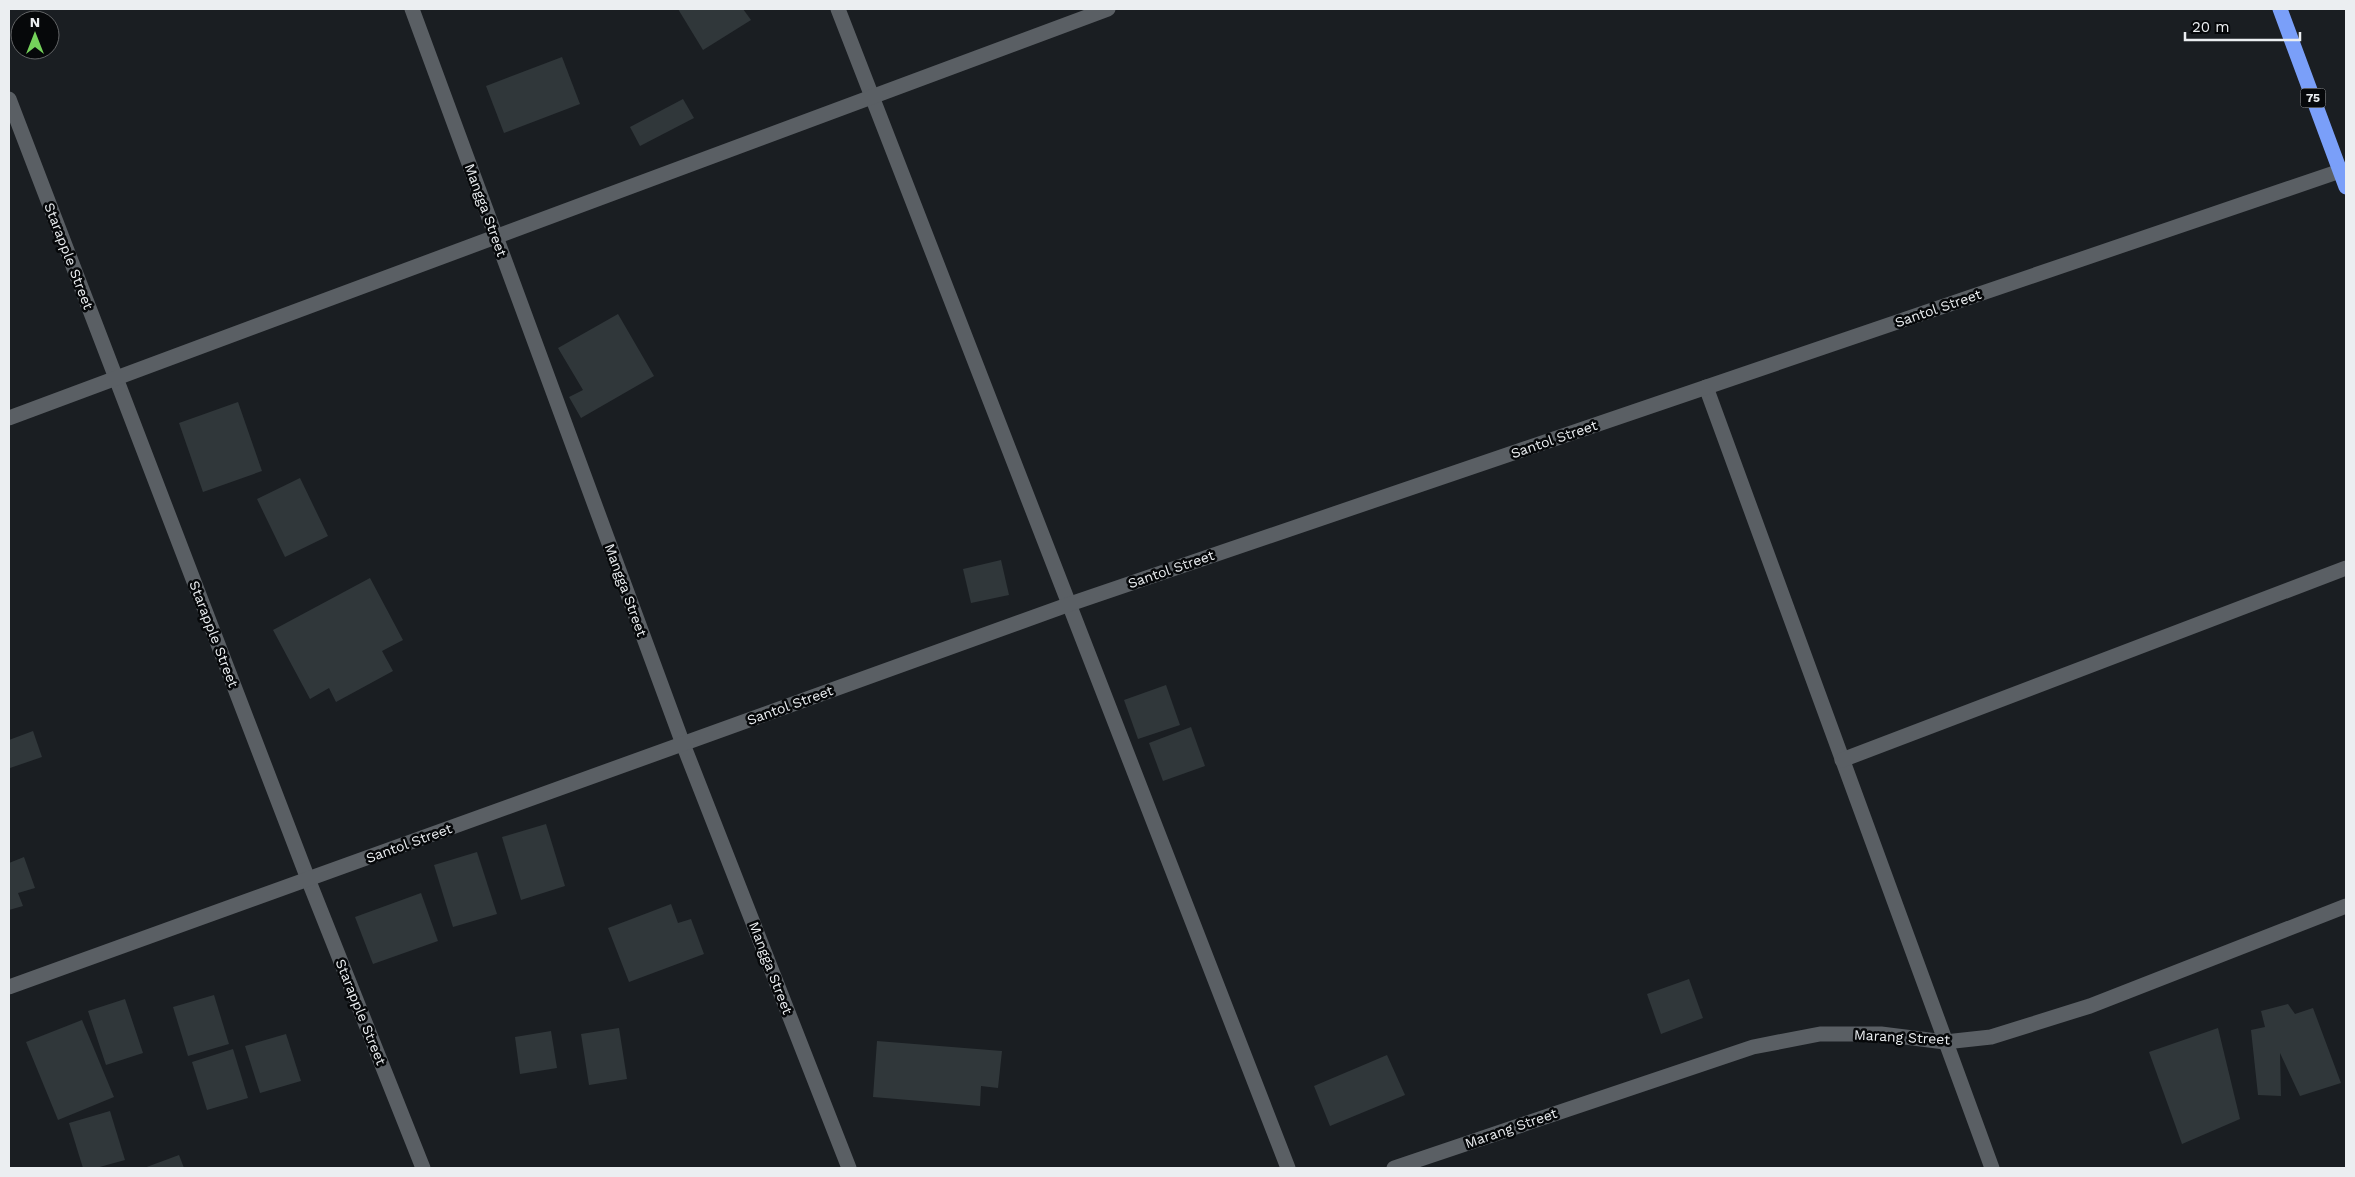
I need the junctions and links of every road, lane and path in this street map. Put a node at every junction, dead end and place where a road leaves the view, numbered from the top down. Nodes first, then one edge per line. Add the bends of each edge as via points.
1 (412, 9) edge
2 (838, 9) edge
3 (1108, 9) edge
4 (2280, 9) edge
5 (872, 97) junction
6 (9, 99) edge
7 (2343, 170) edge
8 (2346, 187) edge
9 (496, 238) junction
10 (116, 378) junction
11 (1706, 387) junction
12 (9, 418) edge
13 (2346, 568) edge
14 (1070, 604) junction
15 (683, 744) junction
16 (1842, 760) junction
17 (308, 879) junction
18 (2346, 906) edge
19 (9, 987) edge
20 (1945, 1042) junction
21 (423, 1168) edge
22 (849, 1168) edge
23 (1288, 1168) edge
24 (1394, 1168) edge
25 (1992, 1168) edge

1 - 9 street, Mangga Street
2 - 5 street
3 - 5 street
4 - 7 highway, 75
5 - 9 street
5 - 14 street
6 - 10 street, Starapple Street
7 - 8 highway, 75
7 - 11 street, Santol Street
9 - 10 street
9 - 15 street, Mangga Street
10 - 12 street
10 - 17 street, Starapple Street
11 - 14 street, Santol Street
11 - 16 street
13 - 16 street
14 - 15 street, Santol Street
14 - 23 street
15 - 17 street, Santol Street
15 - 22 street, Mangga Street
16 - 20 street
17 - 19 street, Santol Street
17 - 21 street, Starapple Street
18 - 20 street, Marang Street via 2082,1009 1991,1037
20 - 24 street, Marang Street via 1881,1034 1820,1034 1754,1047
20 - 25 street

